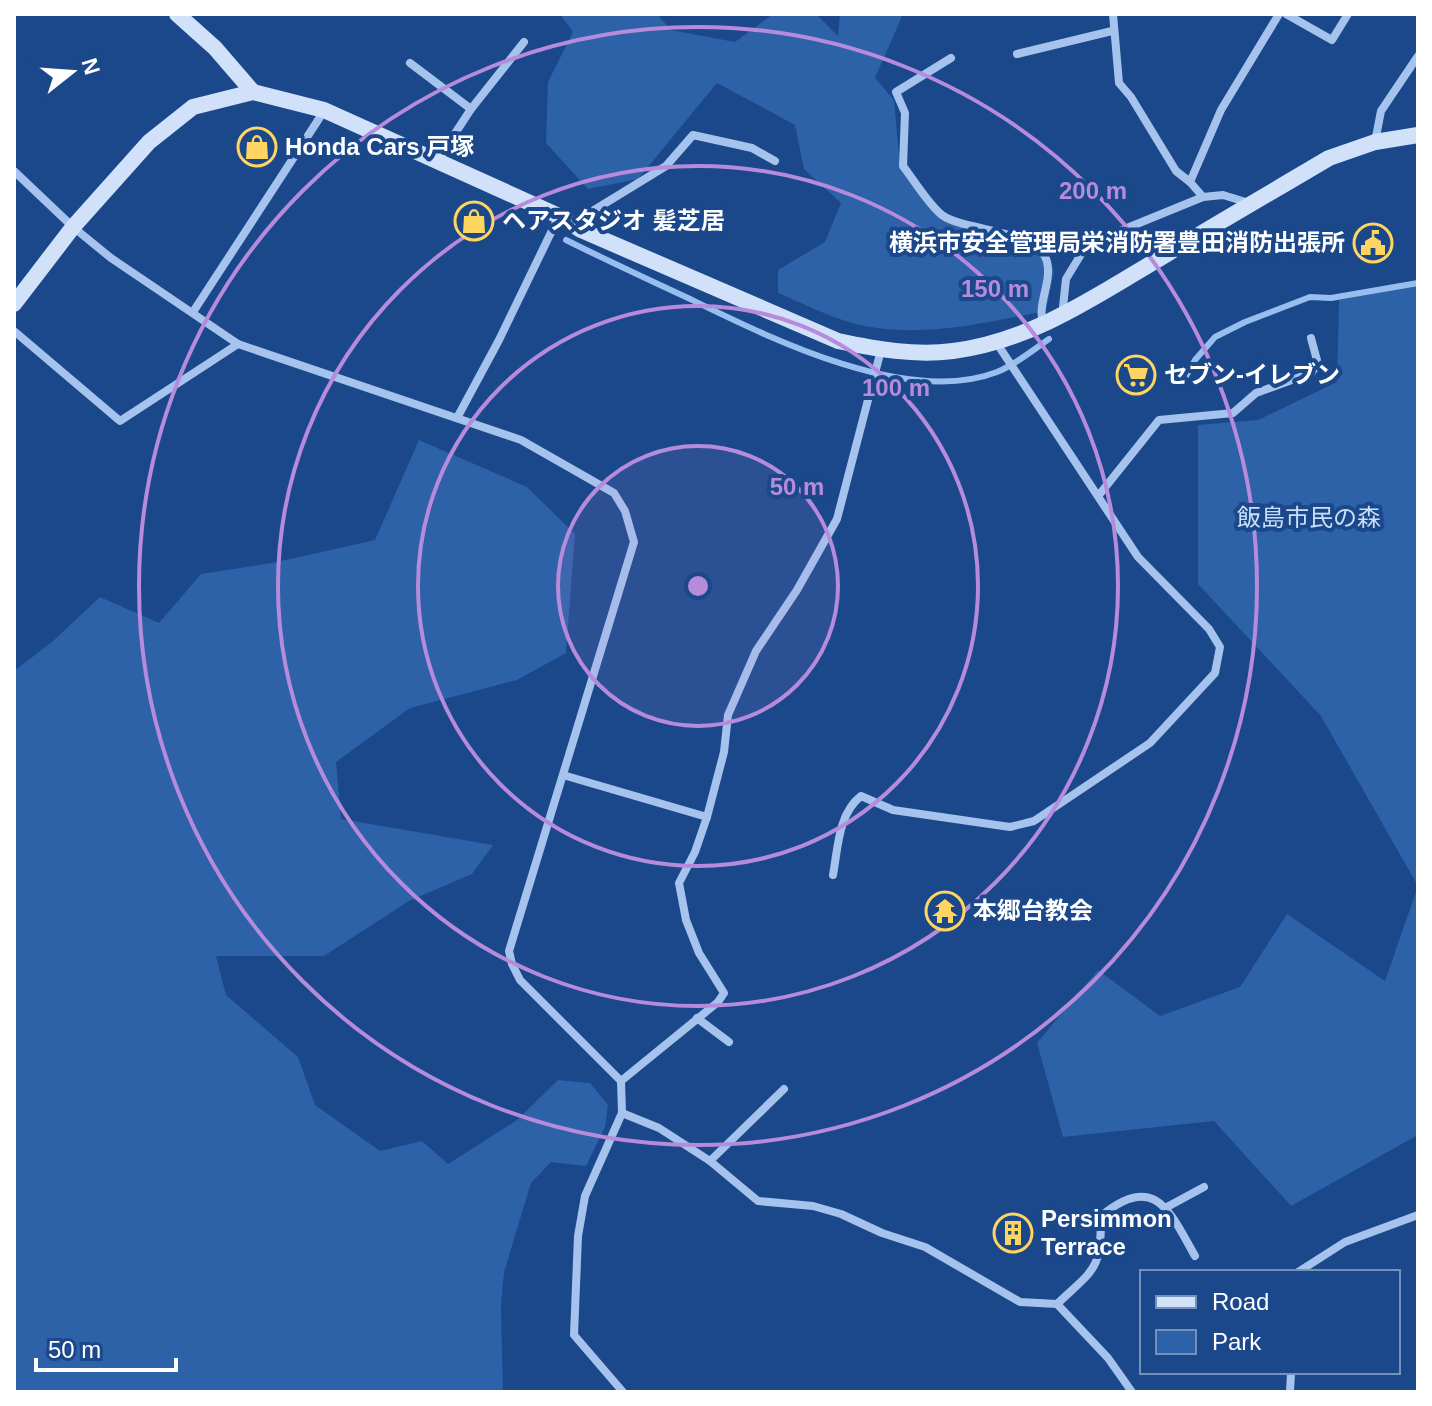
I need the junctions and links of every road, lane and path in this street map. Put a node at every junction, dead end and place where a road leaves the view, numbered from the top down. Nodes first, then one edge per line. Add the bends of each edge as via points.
1 (177, 14) edge
2 (1113, 14) edge
3 (1279, 14) edge
4 (1286, 14) edge
5 (1348, 14) edge
6 (1112, 31) junction
7 (524, 42) dead end
8 (1017, 54) dead end
9 (1418, 56) edge
10 (951, 58) dead end
11 (410, 63) dead end
12 (253, 92) junction
13 (471, 109) junction
14 (324, 110) junction
15 (1418, 135) edge
16 (1375, 142) junction
17 (775, 161) dead end
18 (437, 162) junction
19 (14, 171) edge
20 (1190, 182) junction
21 (1203, 197) junction
22 (1253, 204) junction
23 (559, 216) junction
24 (73, 227) junction
25 (581, 230) junction
26 (14, 304) edge
27 (193, 312) junction
28 (1062, 317) junction
29 (1043, 324) junction
30 (14, 331) edge
31 (1311, 338) dead end
32 (995, 342) junction
33 (238, 344) junction
34 (881, 350) junction
35 (457, 418) junction
36 (1099, 495) junction
37 (563, 775) junction
38 (707, 817) junction
39 (833, 875) dead end
40 (697, 1018) junction
41 (729, 1042) dead end
42 (621, 1081) junction
43 (784, 1089) dead end
44 (622, 1113) junction
45 (710, 1161) junction
46 (1204, 1187) dead end
47 (1167, 1207) junction
48 (1418, 1215) edge
49 (1195, 1256) dead end
50 (1301, 1270) edge
51 (1057, 1304) junction
52 (623, 1392) edge
53 (1132, 1392) edge

1 - 12 main road
2 - 6 street
3 - 20 street via 1221,110
4 - 5 street via 1332,40
6 - 8 street
6 - 20 street via 1119,83 1176,171
7 - 13 street
9 - 16 street via 1381,111
10 - 29 street via 896,92 905,113 903,166 943,215 1040,248 1047,261
11 - 13 street
12 - 14 main road
12 - 24 main road via 193,107 170,123
13 - 18 street
14 - 18 main road
14 - 27 street
15 - 16 main road
16 - 22 main road via 1329,158
17 - 25 street via 752,148 693,135 666,166 591,212
18 - 23 main road
19 - 24 street
20 - 21 street
21 - 22 street via 1223,195
21 - 28 street via 1083,251 1066,279
22 - 28 main road
23 - 25 main road
23 - 35 street
24 - 26 main road
24 - 27 street
25 - 34 main road via 838,341
27 - 33 street
28 - 29 main road
29 - 32 main road
30 - 33 street via 120,421
31 - 36 street via 1318,364 1311,373 1256,393 1233,413 1159,420
32 - 34 main road via 953,351
32 - 36 street
33 - 35 street
34 - 38 street via 837,519 756,651 728,715
35 - 37 street via 521,440 614,493 625,511 634,542
36 - 39 street via 1138,557 1209,629 1220,647 1215,673 1150,743 1034,821 1010,827 937,817 893,810 861,796 845,816
37 - 38 street
37 - 42 street via 509,951 520,980
38 - 40 street via 679,883 699,953 724,993
40 - 41 street
40 - 42 street
42 - 44 street
43 - 45 street
44 - 45 street via 659,1128
44 - 52 street via 585,1196 574,1335
45 - 51 street via 758,1201 841,1214 925,1247 1020,1302
46 - 47 street
47 - 49 street
47 - 51 street via 1136,1197 1119,1201 1101,1216 1095,1268
48 - 50 street via 1345,1242
51 - 53 street

